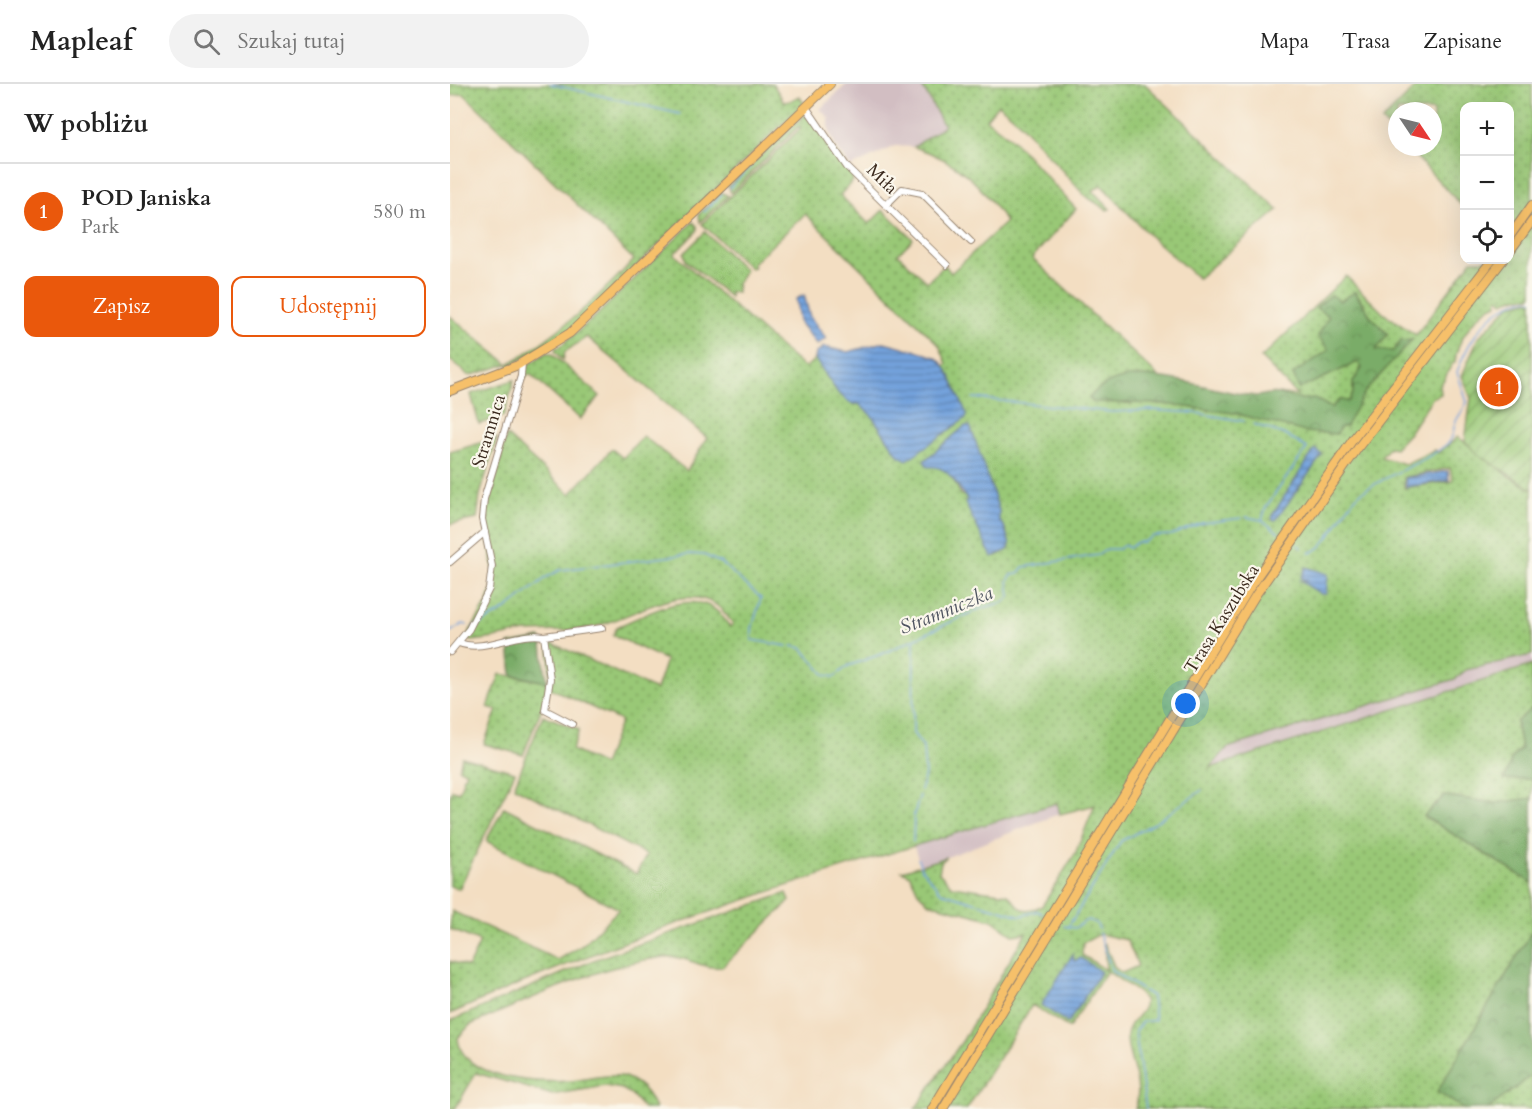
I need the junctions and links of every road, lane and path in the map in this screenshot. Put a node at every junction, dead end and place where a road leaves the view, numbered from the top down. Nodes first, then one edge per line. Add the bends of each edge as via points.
1 (830, 84) edge
2 (806, 107) junction
3 (886, 205) junction
4 (1532, 205) edge
5 (1532, 221) edge
6 (1514, 229) edge
7 (971, 242) dead end
8 (1514, 244) edge
9 (1489, 264) edge
10 (1500, 264) edge
11 (947, 265) dead end
12 (522, 363) junction
13 (450, 391) edge
14 (485, 532) junction
15 (450, 562) edge
16 (602, 628) dead end
17 (544, 636) junction
18 (459, 643) junction
19 (450, 652) edge
20 (572, 724) dead end
21 (932, 1109) edge
22 (943, 1109) edge

1 - 2 main road
2 - 3 street, Miła via 842,160
2 - 12 main road via 593,314 560,341
3 - 7 street via 902,189 920,192
3 - 11 street, Miła
4 - 6 highway
5 - 8 highway
9 - 21 highway, Trasa Kaszubska via 1354,438 1254,581
10 - 22 highway, Trasa Kaszubska via 1348,462 1255,596
12 - 13 main road
12 - 14 street, Stramnica via 484,499
14 - 15 street
14 - 18 street, Stramnica via 492,566 489,589
16 - 17 street
17 - 18 street via 517,636 467,646
17 - 20 street via 550,679 545,710
18 - 19 street, Stramnica

